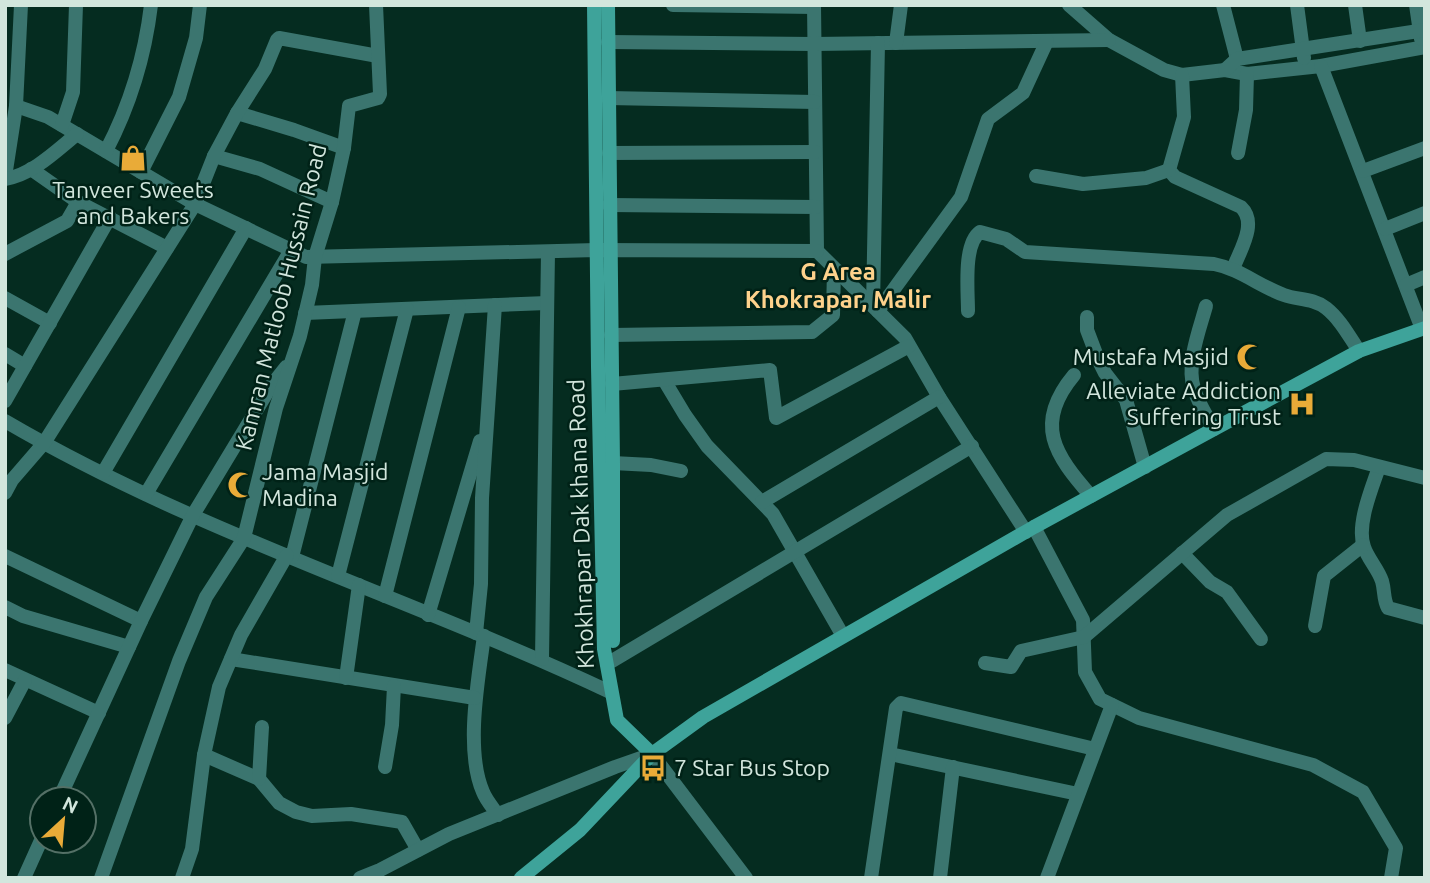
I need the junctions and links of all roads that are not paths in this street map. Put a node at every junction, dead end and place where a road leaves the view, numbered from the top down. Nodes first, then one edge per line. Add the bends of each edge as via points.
1 (21, 5) edge
2 (76, 5) edge
3 (150, 5) edge
4 (201, 5) edge
5 (376, 5) edge
6 (594, 5) edge
7 (608, 5) edge
8 (673, 5) edge
9 (901, 5) edge
10 (1069, 5) edge
11 (1223, 5) edge
12 (1297, 5) edge
13 (1355, 5) edge
14 (1416, 5) edge
15 (814, 6) edge
16 (1422, 30) edge
17 (1109, 40) junction
18 (1047, 41) junction
19 (1360, 41) junction
20 (608, 42) junction
21 (878, 43) junction
22 (896, 43) junction
23 (814, 44) junction
24 (1423, 47) edge
25 (1303, 50) junction
26 (378, 57) junction
27 (1237, 58) junction
28 (1321, 66) junction
29 (1306, 67) junction
30 (1225, 70) junction
31 (1247, 74) junction
32 (1182, 75) junction
33 (608, 97) junction
34 (815, 102) junction
35 (16, 106) junction
36 (237, 113) junction
37 (62, 125) junction
38 (77, 134) junction
39 (8, 142) edge
40 (344, 148) junction
41 (1425, 148) edge
42 (106, 151) junction
43 (816, 152) junction
44 (609, 153) junction
45 (1238, 153) dead end
46 (214, 156) junction
47 (31, 169) junction
48 (1169, 170) junction
49 (1363, 171) junction
50 (141, 172) junction
51 (1036, 176) dead end
52 (5, 178) edge
53 (78, 202) junction
54 (332, 202) junction
55 (195, 204) junction
56 (609, 205) junction
57 (816, 207) junction
58 (1425, 214) edge
59 (110, 217) junction
60 (246, 228) junction
61 (1385, 229) junction
62 (167, 248) junction
63 (291, 250) junction
64 (604, 251) junction
65 (817, 251) junction
66 (548, 252) junction
67 (5, 254) edge
68 (315, 257) junction
69 (834, 269) junction
70 (1233, 269) junction
71 (1425, 277) edge
72 (1406, 285) junction
73 (5, 298) edge
74 (547, 303) junction
75 (495, 306) junction
76 (1206, 306) dead end
77 (459, 307) junction
78 (407, 309) junction
79 (876, 309) junction
80 (355, 311) junction
81 (968, 311) dead end
82 (305, 313) junction
83 (1087, 317) dead end
84 (50, 323) junction
85 (1423, 328) edge
86 (611, 335) junction
87 (909, 346) junction
88 (1359, 351) junction
89 (5, 354) edge
90 (292, 361) junction
91 (25, 366) junction
92 (1074, 375) dead end
93 (664, 380) junction
94 (612, 384) junction
95 (939, 397) junction
96 (5, 401) edge
97 (488, 416) junction
98 (5, 421) edge
99 (1214, 429) junction
100 (44, 443) junction
101 (972, 446) junction
102 (613, 463) junction
103 (1146, 467) junction
104 (1379, 467) junction
105 (681, 471) dead end
106 (103, 473) junction
107 (1425, 478) edge
108 (7, 484) edge
109 (146, 494) junction
110 (1091, 496) junction
111 (762, 502) junction
112 (193, 515) junction
113 (1030, 530) junction
114 (244, 538) junction
115 (1363, 545) junction
116 (795, 552) junction
117 (1182, 553) junction
118 (5, 556) edge
119 (290, 556) junction
120 (338, 576) junction
121 (359, 585) junction
122 (385, 596) junction
123 (5, 607) edge
124 (428, 615) junction
125 (1425, 618) edge
126 (141, 621) junction
127 (1315, 626) dead end
128 (480, 635) junction
129 (843, 636) junction
130 (1084, 637) junction
131 (1261, 639) dead end
132 (128, 647) junction
133 (231, 659) junction
134 (542, 659) junction
135 (612, 661) junction
136 (985, 663) dead end
137 (5, 670) edge
138 (345, 678) junction
139 (25, 680) junction
140 (394, 686) junction
141 (610, 692) junction
142 (475, 698) junction
143 (1112, 705) junction
144 (99, 713) junction
145 (5, 719) edge
146 (262, 727) dead end
147 (1095, 749) junction
148 (652, 754) junction
149 (890, 754) junction
150 (204, 755) junction
151 (385, 767) dead end
152 (953, 767) junction
153 (258, 779) junction
154 (66, 785) edge
155 (1078, 794) junction
156 (498, 815) junction
157 (418, 850) junction
158 (34, 855) edge
159 (24, 878) edge
160 (102, 878) edge
161 (182, 878) edge
162 (360, 878) edge
163 (521, 878) edge
164 (746, 878) edge
165 (871, 878) edge
166 (940, 878) edge
167 (1047, 878) edge
168 (1391, 878) edge

1 - 35 street
2 - 37 street via 73,92
3 - 42 street via 133,83
4 - 50 street via 179,97
5 - 26 street, Kamran Matloob Hussain Road
6 - 64 street, Khokhrapar Dak khana Road
7 - 20 street, Khokhrapar Dak khana Road
8 - 15 street
9 - 22 street
10 - 17 street
11 - 27 street
12 - 25 street
13 - 19 street
14 - 16 street
15 - 23 street
16 - 19 street
16 - 24 street
17 - 18 street
17 - 32 street
18 - 22 street
18 - 79 street via 1023,93 988,119 961,197
19 - 25 street
20 - 23 street
20 - 33 street, Khokhrapar Dak khana Road
21 - 22 street
21 - 23 street
21 - 79 street
23 - 34 street
24 - 28 street
25 - 27 street
25 - 29 street
26 - 36 street via 278,38
26 - 40 street, Kamran Matloob Hussain Road via 378,98 349,106
27 - 30 street
28 - 29 street
28 - 49 street
29 - 31 street
30 - 31 street
30 - 32 street
31 - 45 street
32 - 48 street via 1184,117
33 - 34 street
33 - 44 street, Khokhrapar Dak khana Road
34 - 43 street
35 - 37 street
35 - 39 street
36 - 40 street
36 - 46 street
37 - 38 street
38 - 42 street
38 - 47 street
39 - 52 street
40 - 54 street, Kamran Matloob Hussain Road
41 - 49 street
42 - 50 street
43 - 44 street
43 - 57 street
44 - 56 street, Khokhrapar Dak khana Road
46 - 54 street via 261,169
46 - 55 street
47 - 52 street
47 - 53 street
48 - 51 street via 1146,178 1083,184
48 - 70 street via 1247,212 1250,223
49 - 61 street
50 - 55 street
53 - 59 street
53 - 67 street via 67,221
54 - 68 street, Kamran Matloob Hussain Road
55 - 60 street
55 - 62 street
56 - 57 street
56 - 64 street, Khokhrapar Dak khana Road
57 - 65 street
58 - 61 street
59 - 62 street
59 - 84 street
60 - 63 street
60 - 106 street
61 - 72 street
62 - 100 street
63 - 68 street
63 - 109 street
64 - 65 street
64 - 66 street
64 - 86 street, Khokhrapar Dak khana Road
64 - 141 street, Khokhrapar Dak khana Road via 604,649
65 - 69 street
66 - 68 street
66 - 74 street
68 - 82 street, Kamran Matloob Hussain Road
69 - 79 street
69 - 86 street via 833,315 812,332
70 - 81 street via 1025,252 1006,239 980,232 974,237 968,265
70 - 88 street via 1285,295 1325,307
71 - 72 street
72 - 85 street
73 - 84 street
74 - 75 street
74 - 134 street
75 - 77 street
75 - 97 street
76 - 99 street via 1192,378
77 - 78 street
77 - 122 street
78 - 80 street
78 - 120 street
79 - 87 street
80 - 82 street
80 - 119 street
82 - 90 street, Kamran Matloob Hussain Road
83 - 103 street via 1098,359 1126,400
84 - 91 street
85 - 88 street
86 - 94 street, Khokhrapar Dak khana Road
87 - 93 street via 776,418 770,370
87 - 95 street
88 - 99 street
89 - 91 street
90 - 112 street via 271,386
90 - 114 street, Kamran Matloob Hussain Road
91 - 96 street
92 - 110 street via 1055,403 1054,438 1065,466
93 - 94 street
93 - 111 street via 707,446
94 - 102 street, Khokhrapar Dak khana Road
95 - 101 street
95 - 111 street
97 - 124 street
97 - 128 street
98 - 100 street
99 - 103 street
100 - 106 street
100 - 108 street
101 - 113 street
101 - 116 street
102 - 105 street
102 - 135 street, Khokhrapar Dak khana Road
103 - 110 street
104 - 107 street
104 - 115 street via 1367,504
104 - 117 street via 1326,459 1227,515
106 - 109 street
109 - 112 street
110 - 113 street
111 - 116 street
112 - 114 street
112 - 126 street
113 - 129 street
113 - 130 street via 1083,620
114 - 119 street
114 - 160 street, Kamran Matloob Hussain Road via 206,597 179,661
115 - 125 street via 1382,582 1388,608
115 - 127 street via 1324,576
116 - 129 street
116 - 135 street
117 - 130 street
117 - 131 street via 1210,582 1227,592
118 - 126 street
119 - 120 street
119 - 133 street
120 - 121 street
121 - 122 street
121 - 138 street
122 - 124 street
123 - 132 street
124 - 128 street
126 - 132 street
128 - 134 street
128 - 142 street
129 - 148 street via 702,717
130 - 136 street via 1021,651 1011,667
130 - 143 street via 1085,672 1100,699
132 - 144 street
133 - 138 street
133 - 150 street via 219,687
134 - 141 street
135 - 141 street, Khokhrapar Dak khana Road
137 - 139 street
138 - 140 street
139 - 144 street
139 - 145 street
140 - 142 street
140 - 151 street
141 - 148 street via 617,720
142 - 156 street via 476,761 483,793
143 - 147 street
143 - 168 street via 1139,718 1313,765 1363,792 1396,848
144 - 154 street
146 - 153 street
147 - 149 street via 901,703 896,708
147 - 155 street
148 - 156 street
148 - 163 street via 580,830
148 - 164 street
149 - 152 street
149 - 165 street
150 - 153 street
150 - 161 street via 192,849
152 - 155 street
152 - 166 street
153 - 157 street via 279,803 296,813 351,814 402,822
155 - 167 street
156 - 157 street
157 - 162 street
158 - 159 street

